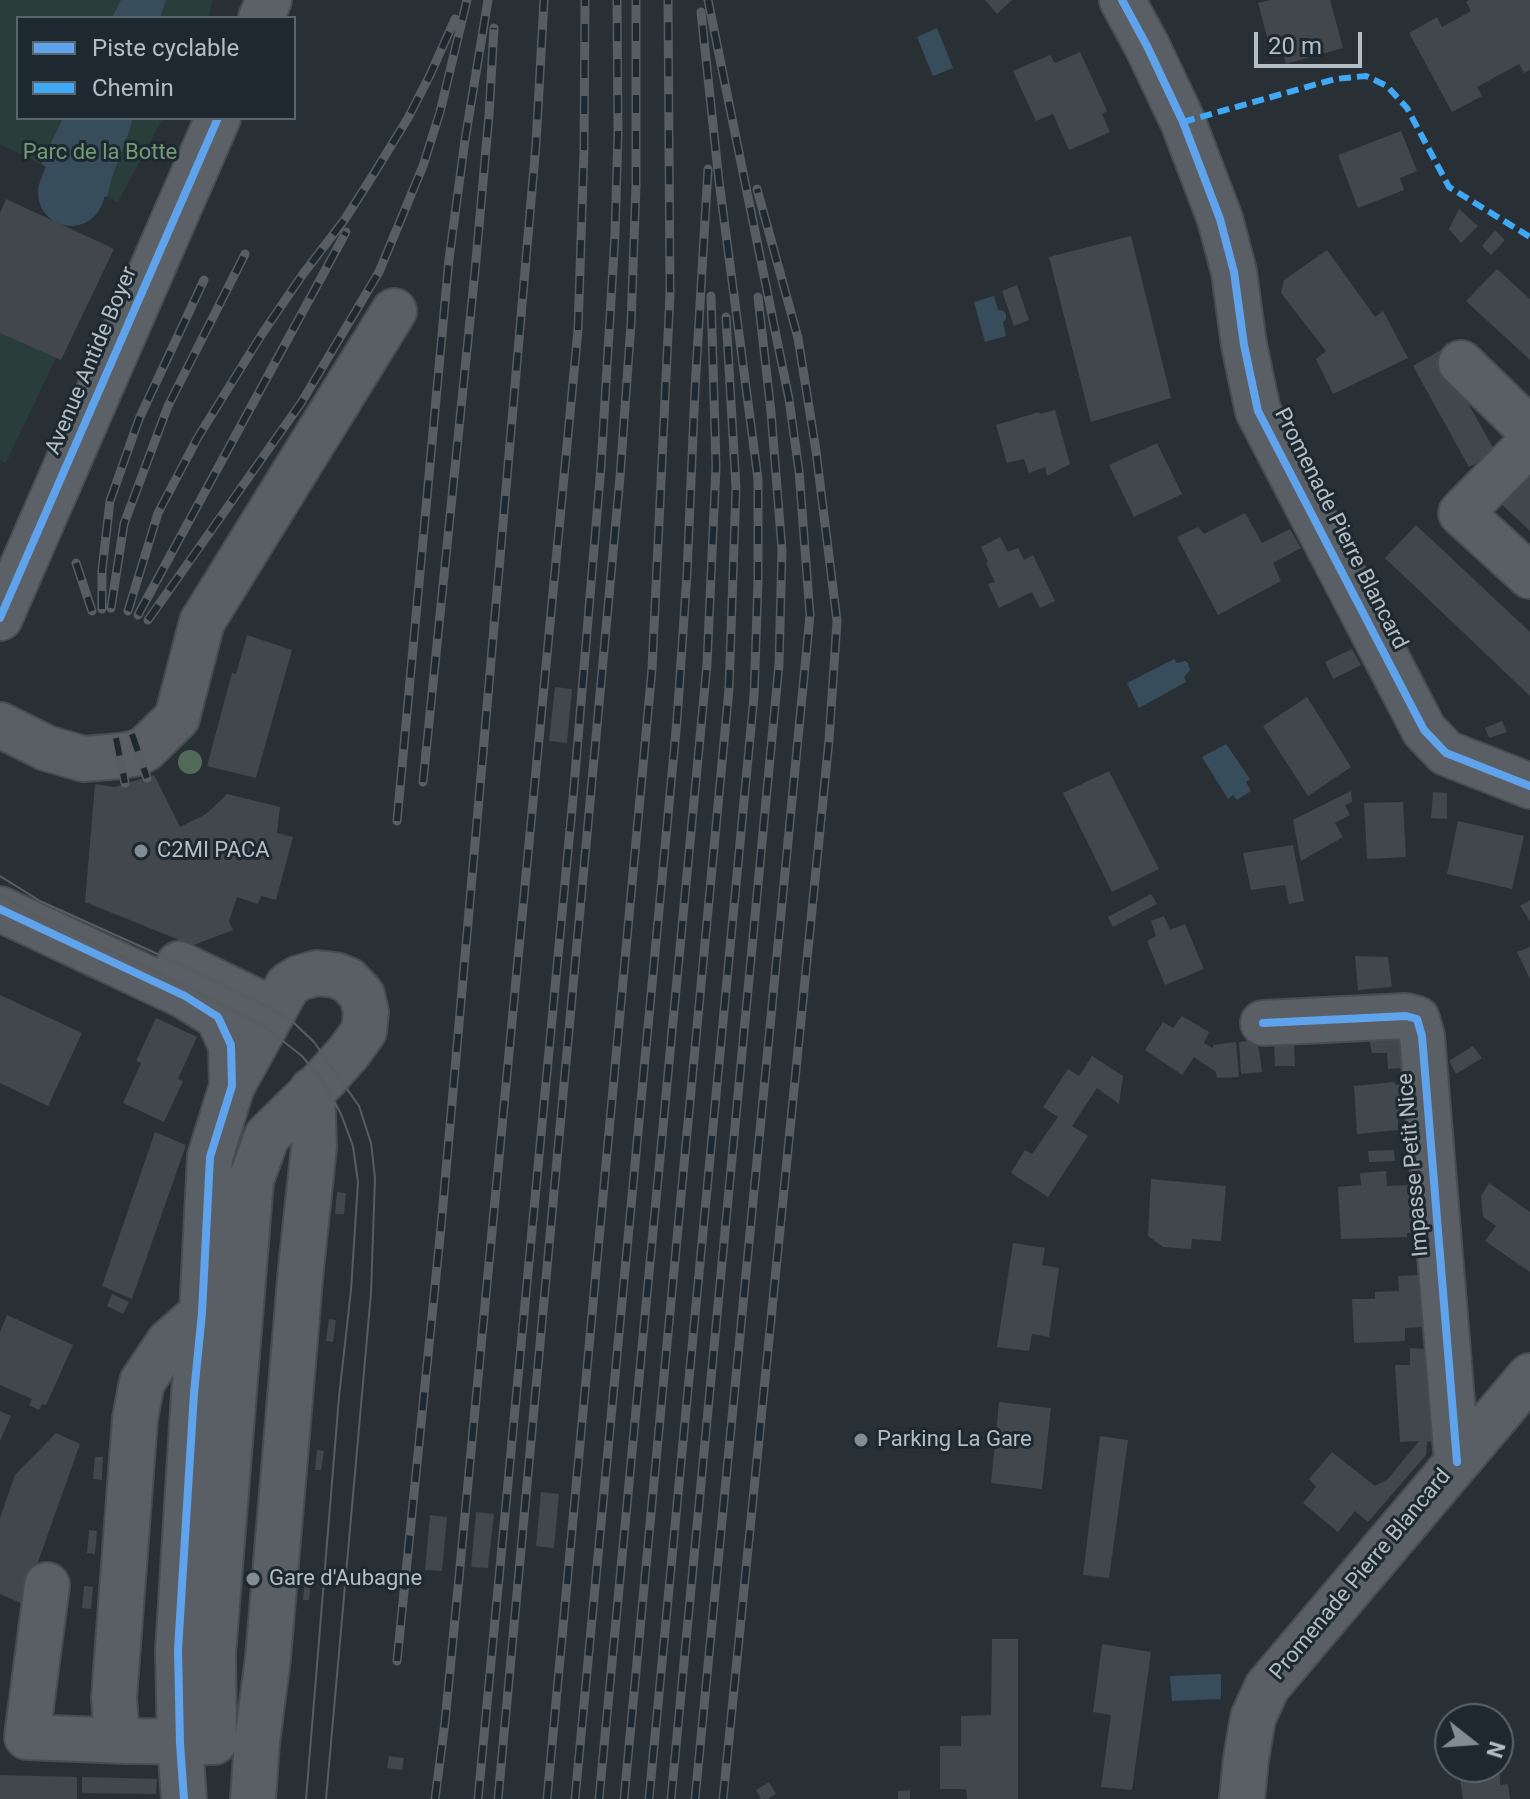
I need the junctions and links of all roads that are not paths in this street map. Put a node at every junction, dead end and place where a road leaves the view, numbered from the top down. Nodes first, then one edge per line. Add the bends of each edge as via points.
1 (1122, 0) edge
2 (217, 120) edge
3 (394, 311) dead end
4 (1461, 363) dead end
5 (1530, 430) edge
6 (1530, 443) edge
7 (1530, 576) edge
8 (0, 618) edge
9 (0, 725) edge
10 (1529, 783) edge
11 (0, 876) edge
12 (0, 909) edge
13 (274, 1010) junction
14 (1263, 1023) dead end
15 (232, 1086) junction
16 (312, 1090) junction
17 (202, 1313) junction
18 (1530, 1376) edge
19 (1457, 1462) junction
20 (47, 1585) dead end
21 (126, 1741) junction
22 (217, 1742) junction
23 (184, 1799) edge
24 (253, 1799) edge
25 (1242, 1799) edge

1 - 10 street, Promenade Pierre Blancard via 1183,122 1220,219 1265,425 1424,730 1446,753
2 - 8 main road, Avenue Antide Boyer
3 - 9 street via 202,622 177,718 138,753 84,759 46,748
4 - 5 street
6 - 7 street via 1461,513
11 - 13 street via 40,901
12 - 15 street via 185,996 218,1017 231,1045
13 - 15 street
13 - 16 street via 288,985 317,973 348,980 362,995 364,1031
14 - 19 street, Impasse Petit Nice via 1417,1019
15 - 17 street via 210,1157
16 - 22 street via 314,1147 268,1658
16 - 22 street via 267,1136 251,1180 213,1653
17 - 21 street via 169,1342 142,1382 135,1419 114,1698 116,1726
17 - 22 street via 178,1650
18 - 19 street, Promenade Pierre Blancard
19 - 25 street, Promenade Pierre Blancard via 1267,1687 1253,1718
20 - 21 street via 27,1737
21 - 22 street
22 - 23 street
22 - 24 street

